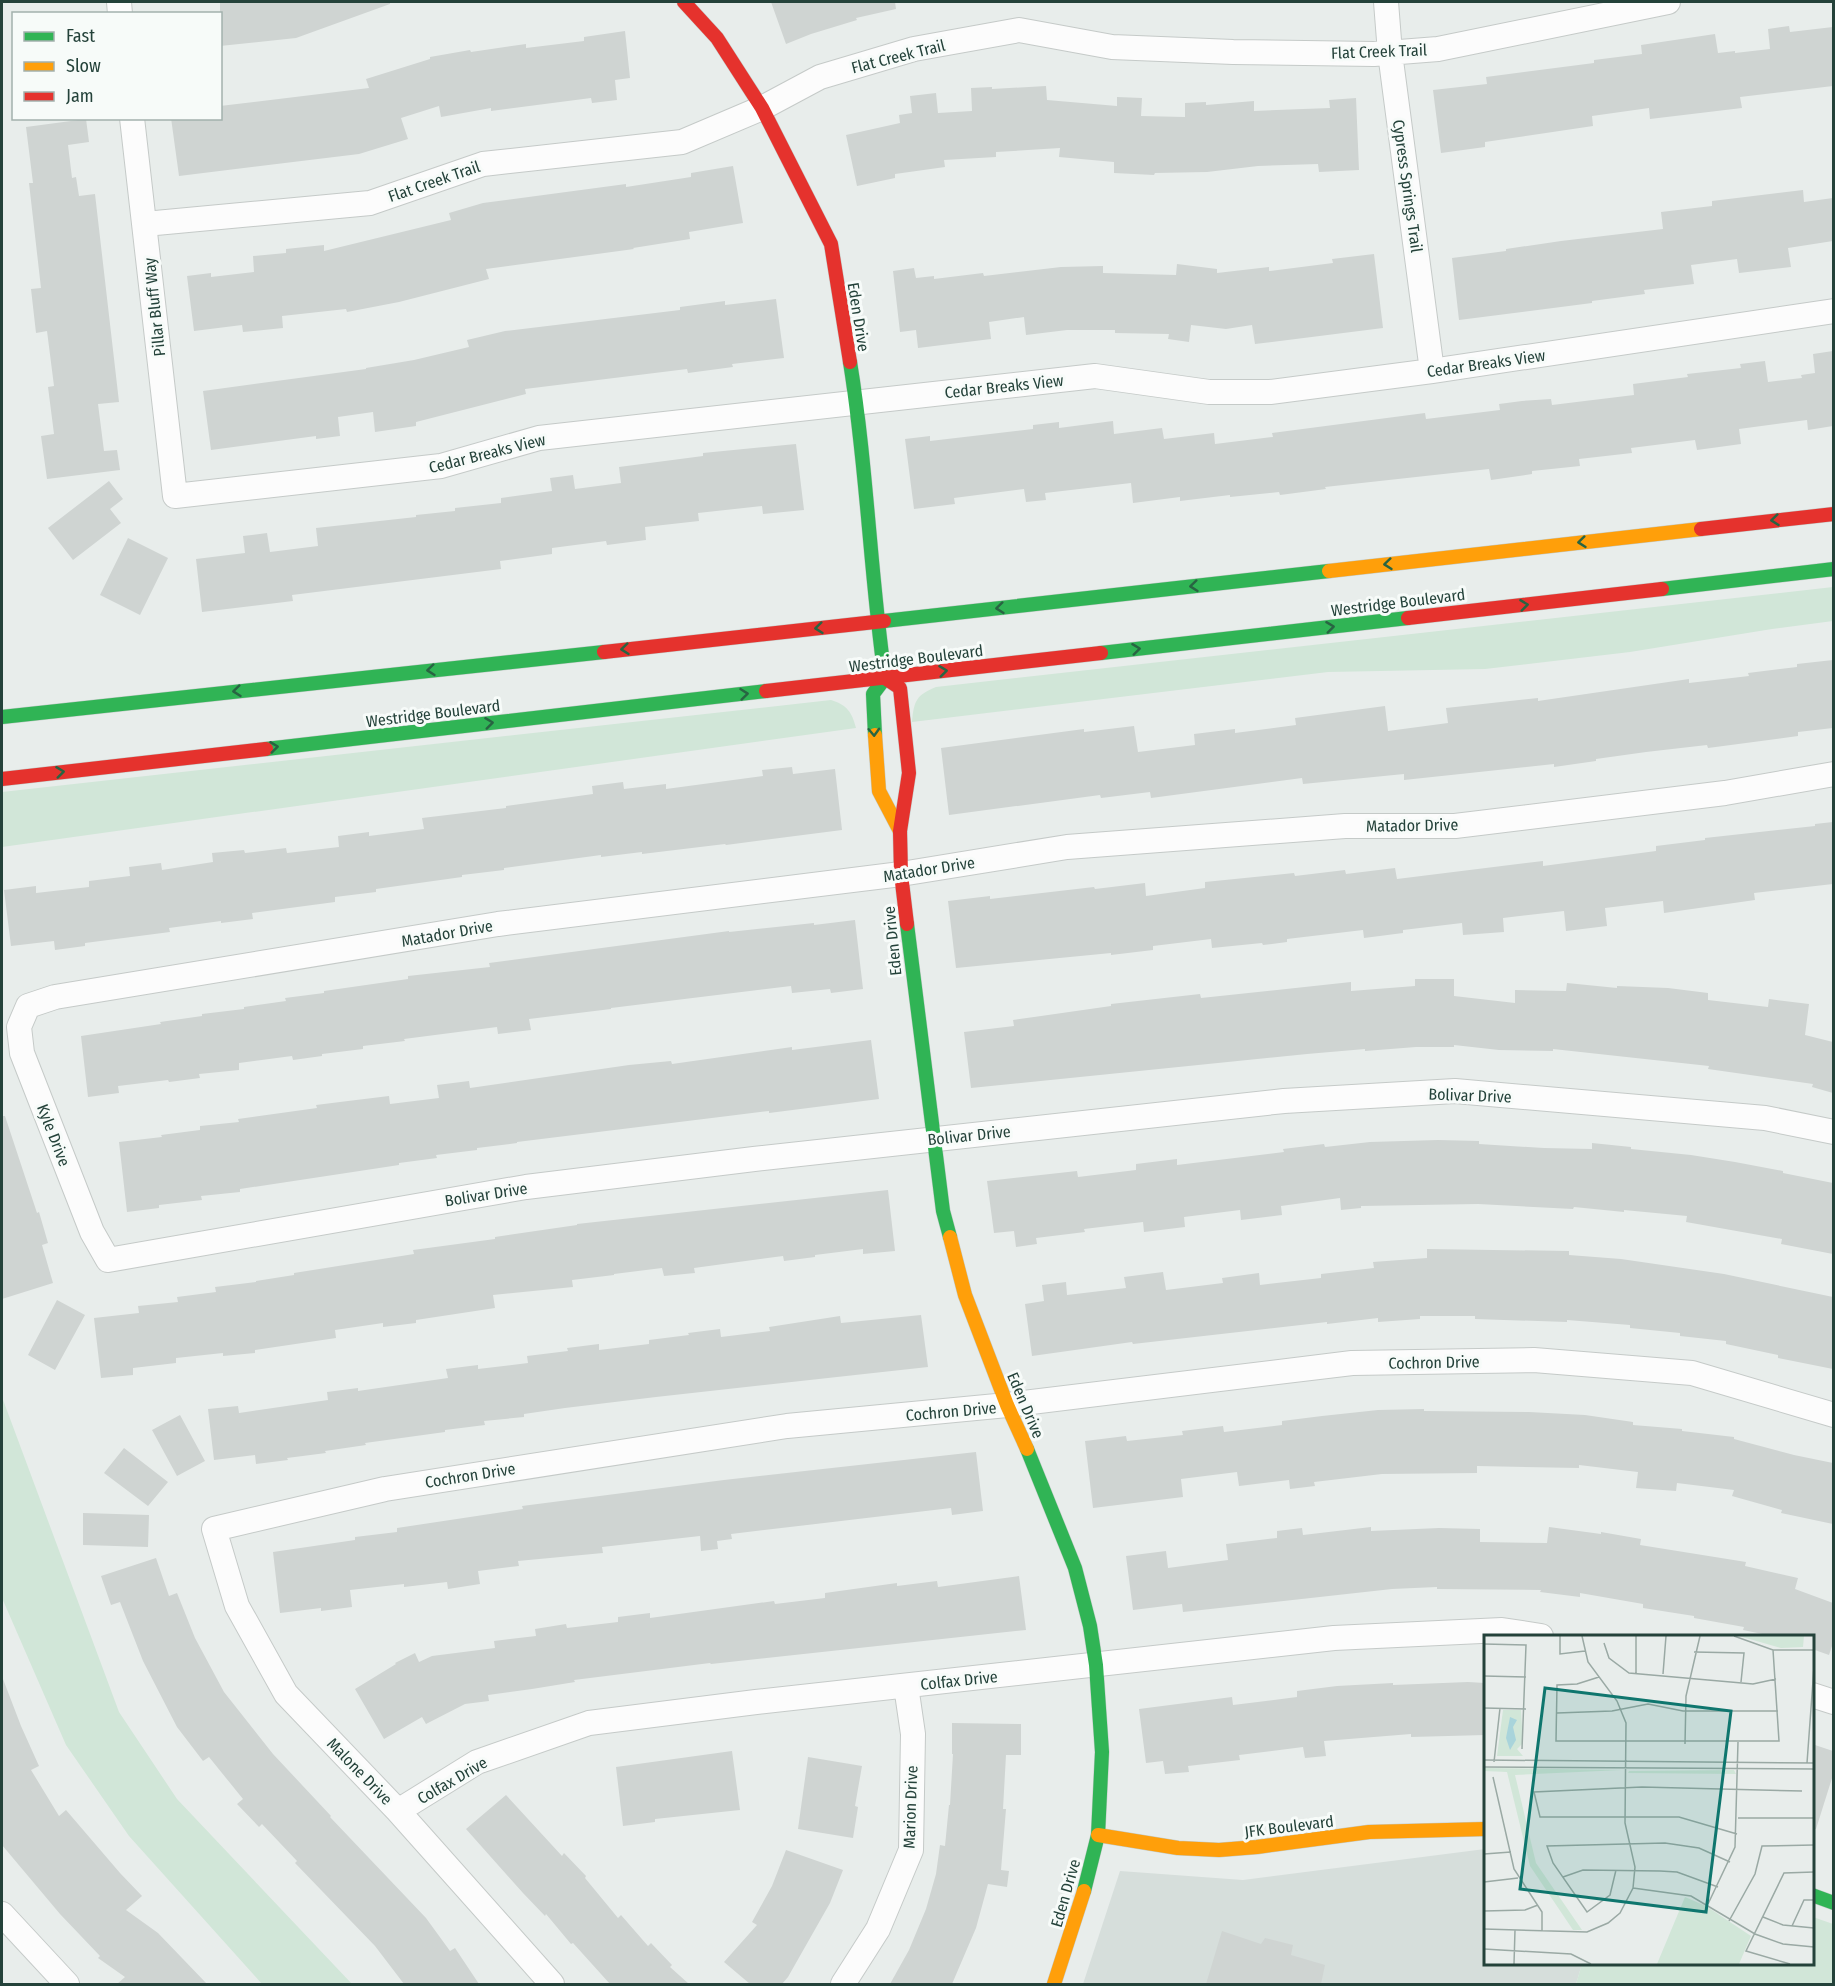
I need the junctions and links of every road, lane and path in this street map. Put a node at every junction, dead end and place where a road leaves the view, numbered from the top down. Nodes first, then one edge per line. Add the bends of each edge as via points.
1 (684, 2) edge
2 (1386, 2) edge
3 (1668, 2) edge
4 (1390, 53) junction
5 (762, 108) junction
6 (132, 120) edge
7 (144, 224) junction
8 (1833, 311) edge
9 (1432, 371) junction
10 (856, 403) junction
11 (175, 496) joint
12 (1833, 514) edge
13 (1833, 569) edge
14 (877, 622) junction
15 (885, 678) junction
16 (2, 717) edge
17 (1833, 774) edge
18 (2, 778) edge
19 (900, 831) junction
20 (901, 874) junction
21 (28, 1006) joint
22 (1833, 1132) edge
23 (933, 1139) junction
24 (108, 1260) joint
25 (1007, 1405) junction
26 (1833, 1415) edge
27 (214, 1529) joint
28 (1534, 1635) edge
29 (1096, 1665) junction
30 (906, 1686) junction
31 (1814, 1696) edge
32 (1833, 1701) edge
33 (398, 1811) junction
34 (1484, 1829) edge
35 (1098, 1835) junction
36 (1814, 1896) edge
37 (1833, 1903) edge
38 (2, 1914) edge
39 (67, 1984) edge
40 (552, 1984) edge
41 (843, 1984) edge
42 (1054, 1984) edge

1 - 5 main road, Eden Drive via 717,39
2 - 4 street, Cypress Springs Trail
3 - 4 street, Flat Creek Trail via 1438,49
4 - 5 street, Flat Creek Trail via 1112,47 1019,30 914,49 820,77
4 - 9 street, Cypress Springs Trail
5 - 7 street, Flat Creek Trail via 682,142 483,164 370,203
5 - 10 main road, Eden Drive via 831,244
6 - 7 street, Pillar Bluff Way
7 - 11 street, Pillar Bluff Way
8 - 9 street, Cedar Breaks View
9 - 10 street, Cedar Breaks View via 1260,392 1209,392 1095,376
10 - 11 street, Cedar Breaks View via 539,438 441,466
10 - 14 main road, Eden Drive
12 -> 14 main road
15 -> 13 main road, Westridge Boulevard
14 - 15 main road, Eden Drive
14 -> 16 main road
18 -> 15 main road, Westridge Boulevard
15 - 19 main road, Eden Drive via 900,688 909,773
15 -> 19 main road, Eden Drive via 873,694 876,768 879,791
17 - 20 street, Matador Drive via 1725,793 1455,826 1345,826 1067,847
19 - 20 main road, Eden Drive
20 - 21 street, Matador Drive via 498,924 55,997
20 - 23 main road, Eden Drive
21 - 24 street, Kyle Drive via 19,1027 22,1053 92,1232
22 - 23 street, Bolivar Drive via 1765,1118 1455,1091 1284,1101
23 - 24 street, Bolivar Drive via 526,1187
23 - 25 main road, Eden Drive via 943,1211 965,1295
25 - 26 street, Cochron Drive via 1352,1363 1534,1360 1692,1373
25 - 27 street, Cochron Drive via 787,1426 568,1459 385,1489
25 - 29 main road, Eden Drive via 1075,1568
27 - 33 street, Malone Drive via 237,1606 286,1694
28 - 29 street, Colfax Drive via 1502,1630 1334,1638
29 - 30 street, Colfax Drive
29 - 35 main road, Eden Drive via 1102,1752
30 - 33 street, Colfax Drive via 589,1723 477,1762
30 - 41 street, Marion Drive via 913,1734 911,1850 878,1929
31 - 32 street
33 - 40 street, Malone Drive
34 - 35 main road, JFK Boulevard via 1369,1832 1219,1850 1178,1848
35 - 42 main road, Eden Drive
36 - 37 main road
38 - 39 street

